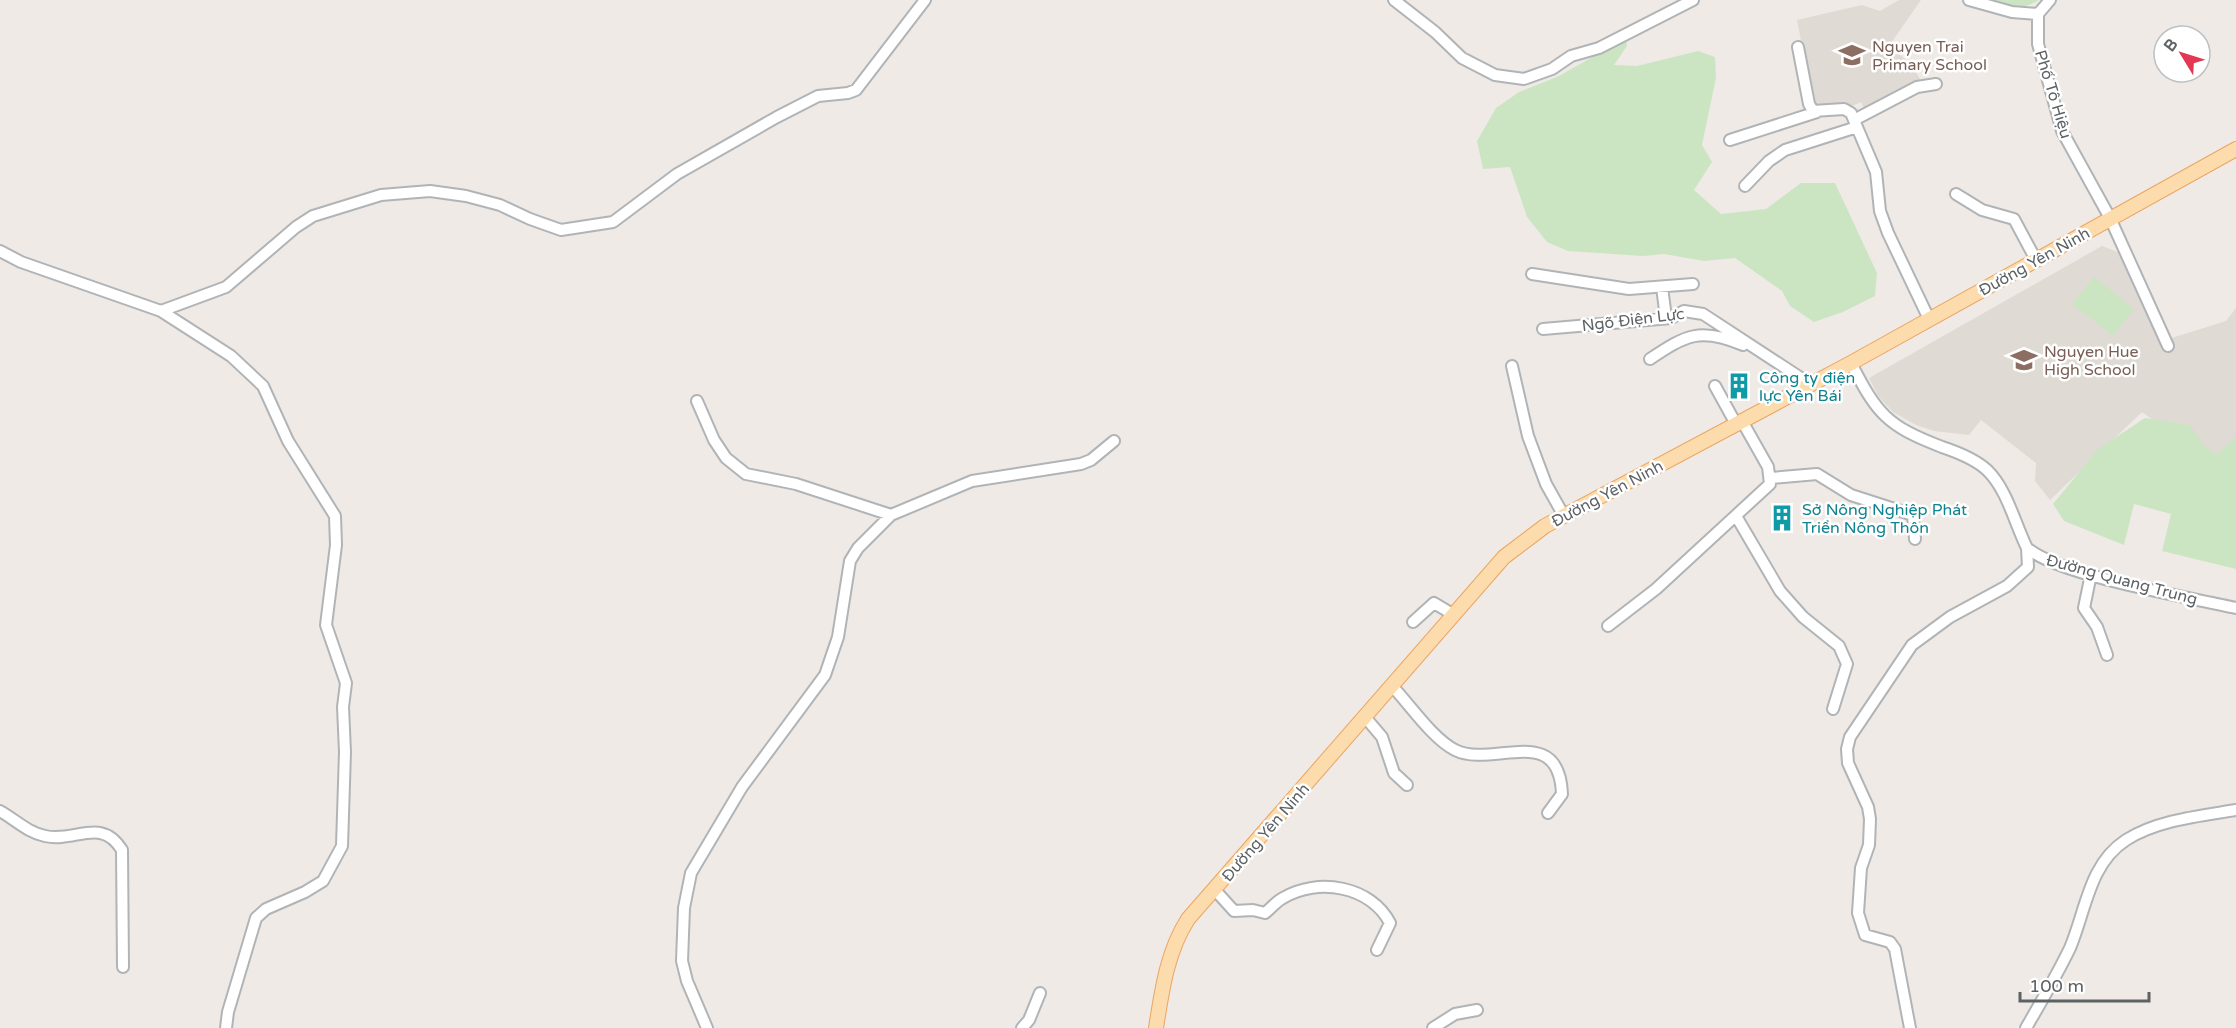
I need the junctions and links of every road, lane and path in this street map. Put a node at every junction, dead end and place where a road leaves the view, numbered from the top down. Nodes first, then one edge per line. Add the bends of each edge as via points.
1 (925, 0) edge
2 (1394, 0) edge
3 (1693, 0) edge
4 (1969, 0) edge
5 (2050, 0) edge
6 (2038, 14) junction
7 (1798, 47) dead end
8 (1936, 84) dead end
9 (1817, 112) junction
10 (1856, 124) junction
11 (1731, 140) dead end
12 (2236, 149) edge
13 (1745, 186) dead end
14 (1956, 194) dead end
15 (2110, 218) junction
16 (0, 251) edge
17 (2036, 260) junction
18 (1532, 274) dead end
19 (1693, 284) dead end
20 (1662, 287) junction
21 (161, 311) junction
22 (1666, 318) junction
23 (1929, 319) junction
24 (1543, 329) dead end
25 (2168, 346) dead end
26 (1767, 355) junction
27 (1650, 358) dead end
28 (1851, 363) junction
29 (1512, 366) dead end
30 (1810, 384) junction
31 (1715, 386) dead end
32 (697, 401) dead end
33 (1739, 422) junction
34 (1114, 441) dead end
35 (1771, 478) junction
36 (891, 515) junction
37 (1564, 516) junction
38 (1736, 516) junction
39 (1915, 539) dead end
40 (2027, 548) junction
41 (2091, 574) junction
42 (2236, 608) edge
43 (1454, 615) junction
44 (1413, 622) dead end
45 (1608, 626) dead end
46 (2107, 655) dead end
47 (1393, 687) junction
48 (1833, 709) dead end
49 (1365, 717) junction
50 (1407, 785) dead end
51 (2236, 810) edge
52 (0, 811) edge
53 (1548, 813) dead end
54 (1215, 890) junction
55 (1377, 950) dead end
56 (123, 967) dead end
57 (1040, 993) dead end
58 (1477, 1010) dead end
59 (226, 1028) edge
60 (707, 1028) edge
61 (1022, 1028) edge
62 (1156, 1028) edge
63 (1433, 1028) edge
64 (1910, 1028) edge
65 (2026, 1028) edge

1 - 21 street via 856,90 818,96 777,117 678,174 614,222 561,230 500,205 455,194 430,191 381,195 313,216 226,287
2 - 3 street via 1462,58 1495,75 1524,79 1552,69 1571,56 1599,48
4 - 6 street via 2012,12
5 - 6 street
6 - 15 street, Phố Tô Hiệu via 2038,44 2062,131
7 - 9 street via 1809,104
8 - 10 street via 1917,87
9 - 10 street via 1846,109
9 - 11 street
10 - 13 street via 1785,150
10 - 23 street via 1876,172 1880,212
12 - 15 main road, Đường Yên Ninh
14 - 17 street via 1982,210 2014,219
15 - 17 main road, Đường Yên Ninh
15 - 25 street, Phố Tô Hiệu
16 - 21 street
17 - 23 main road, Đường Yên Ninh
18 - 20 street via 1629,289
19 - 20 street
20 - 22 street
21 - 59 street via 213,342 258,379 288,441 335,516 336,545 326,625 346,683 344,835 335,862 323,881 260,913 253,925
22 - 24 street, Ngõ Điện Lực
22 - 26 street, Ngõ Điện Lực via 1684,311 1703,314
23 - 28 main road, Đường Yên Ninh
26 - 27 street via 1726,338 1694,335
26 - 30 street, Ngõ Điện Lực
28 - 30 main road, Đường Yên Ninh
28 - 40 street, Đường Quang Trung via 1887,420 1986,469 2002,493
29 - 37 street via 1528,436 1546,484
30 - 33 main road, Đường Yên Ninh
31 - 33 street
32 - 36 street via 726,458 746,474 796,484
33 - 35 street
33 - 37 main road, Đường Yên Ninh
34 - 36 street via 1081,464 972,481
35 - 38 street via 1768,488
35 - 39 street via 1817,474 1851,495 1913,515
36 - 60 street via 850,561 838,637 825,675 742,788 691,873 684,908 682,961
37 - 43 main road, Đường Yên Ninh via 1504,557
38 - 45 street via 1656,589
38 - 48 street via 1780,591 1803,617 1839,646 1847,664
40 - 41 street, Đường Quang Trung via 2042,558
40 - 64 street via 2028,567 2007,586 1950,617 1912,645 1848,742 1848,763 1870,819 1858,913 1865,935 1890,942 1895,949
41 - 42 street, Đường Quang Trung
41 - 46 street via 2084,608 2097,627
43 - 44 street via 1434,603
43 - 47 main road, Đường Yên Ninh
47 - 49 main road, Đường Yên Ninh
47 - 53 street via 1454,749 1475,755 1531,751 1547,758 1557,771 1562,794
49 - 50 street via 1382,737 1394,773
49 - 54 main road, Đường Yên Ninh
51 - 65 street via 2151,829 2113,850 2096,873 2065,959
52 - 56 street via 43,836 104,832 114,837 122,850
54 - 55 street via 1234,911 1265,913 1282,898 1301,890 1331,887 1360,893 1390,923
54 - 62 main road, Đường Yên Ninh via 1177,937
57 - 61 street
58 - 63 street via 1455,1014

